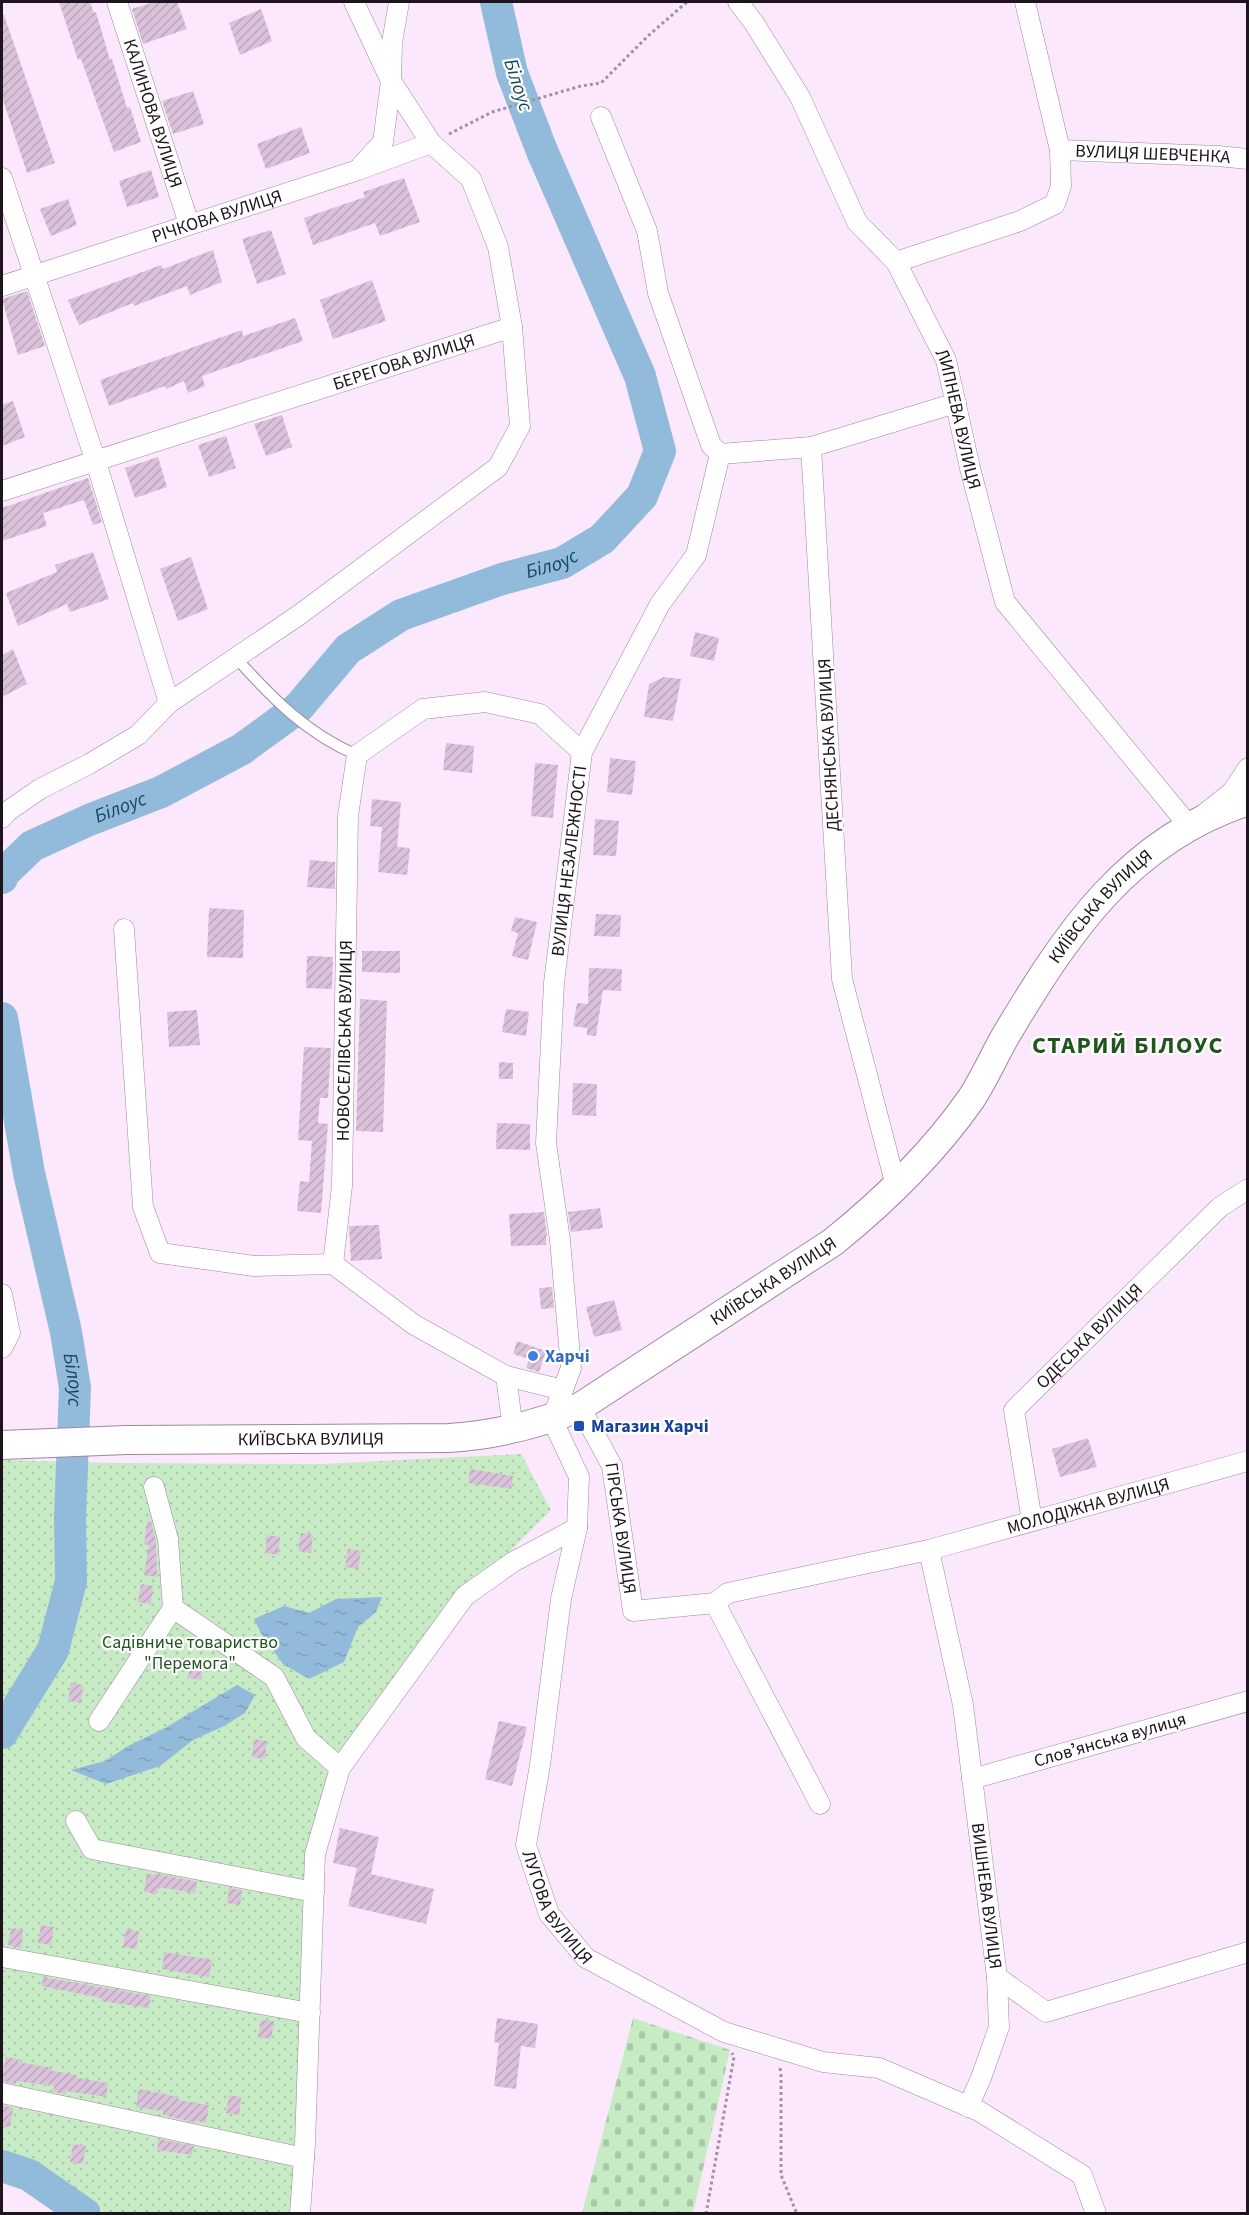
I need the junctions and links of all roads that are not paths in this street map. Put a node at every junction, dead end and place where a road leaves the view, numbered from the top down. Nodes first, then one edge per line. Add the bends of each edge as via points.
1 (117, 2) edge
2 (354, 2) edge
3 (399, 2) edge
4 (738, 2) edge
5 (1025, 2) edge
6 (391, 81) junction
7 (601, 117) dead end
8 (431, 143) junction
9 (1060, 150) junction
10 (1248, 159) edge
11 (358, 170) junction
12 (2, 178) edge
13 (189, 224) junction
14 (896, 262) junction
15 (34, 275) junction
16 (2, 286) edge
17 (512, 327) junction
18 (956, 403) junction
19 (811, 447) junction
20 (720, 454) junction
21 (96, 462) junction
22 (2, 491) edge
23 (236, 658) junction
24 (169, 703) junction
25 (582, 752) junction
26 (357, 755) junction
27 (1248, 768) edge
28 (1248, 801) edge
29 (2, 818) edge
30 (1189, 826) junction
31 (124, 929) dead end
32 (896, 1186) junction
33 (1248, 1189) edge
34 (333, 1264) junction
35 (2, 1294) edge
36 (2, 1348) edge
37 (506, 1376) junction
38 (572, 1399) junction
39 (552, 1419) junction
40 (513, 1430) junction
41 (8, 1445) edge
42 (1248, 1461) edge
43 (154, 1487) dead end
44 (1032, 1521) junction
45 (577, 1528) junction
46 (929, 1550) junction
47 (715, 1603) junction
48 (173, 1608) junction
49 (1248, 1701) edge
50 (99, 1721) dead end
51 (340, 1768) junction
52 (972, 1779) junction
53 (820, 1804) dead end
54 (76, 1821) dead end
55 (314, 1892) junction
56 (1248, 1952) edge
57 (2, 1957) edge
58 (997, 1977) junction
59 (310, 2013) junction
60 (2, 2093) edge
61 (968, 2107) junction
62 (304, 2158) junction
63 (300, 2214) edge
64 (1096, 2214) edge

1 - 13 street, КАЛИНОВА ВУЛИЦЯ
2 - 6 street
3 - 6 street
4 - 14 street, ЛИПНЕВА ВУЛИЦЯ via 800,97 857,222
5 - 9 street
6 - 8 street
6 - 11 street via 382,142
7 - 20 street via 647,231 657,293 711,445
8 - 11 street, РІЧКОВА ВУЛИЦЯ
8 - 17 street via 471,179 498,247
9 - 10 street, ВУЛИЦЯ ШЕВЧЕНКА
9 - 14 street via 1062,186 1055,204 1009,225
11 - 13 street, РІЧКОВА ВУЛИЦЯ
12 - 15 street
13 - 15 street, РІЧКОВА ВУЛИЦЯ
14 - 18 street, ЛИПНЕВА ВУЛИЦЯ via 946,360
15 - 16 street, РІЧКОВА ВУЛИЦЯ
15 - 21 street
17 - 21 street, БЕРЕГОВА ВУЛИЦЯ
17 - 23 street via 520,426 498,467
18 - 19 street
18 - 30 street, ЛИПНЕВА ВУЛИЦЯ via 1005,602
19 - 20 street
19 - 32 street, ДЕСНЯНСЬКА ВУЛИЦЯ via 842,979
20 - 25 street, ВУЛИЦЯ НЕЗАЛЕЖНОСТІ via 696,555 660,604
21 - 22 street, БЕРЕГОВА ВУЛИЦЯ
21 - 24 street
23 - 24 street
23 - 26 lane via 302,724
24 - 29 street via 138,735 40,789
25 - 26 street via 540,714 485,702 423,710
25 - 38 street, ВУЛИЦЯ НЕЗАЛЕЖНОСТІ via 554,983 546,1143 560,1240
26 - 34 street, НОВОСЕЛІВСЬКА ВУЛИЦЯ via 348,816 342,1186
27 - 30 street via 1232,792
28 - 30 main road, КИЇВСЬКА ВУЛИЦЯ
30 - 32 main road, КИЇВСЬКА ВУЛИЦЯ via 1136,863 1095,903 1047,968 972,1097 948,1130
31 - 34 street via 143,1207 160,1253 254,1266
32 - 38 main road, КИЇВСЬКА ВУЛИЦЯ via 833,1242
33 - 44 street, ОДЕСЬКА ВУЛИЦЯ via 1220,1207 1014,1410
34 - 37 street via 413,1324
35 - 36 street via 10,1333
37 - 38 street
37 - 40 street
38 - 39 main road, КИЇВСЬКА ВУЛИЦЯ
38 - 47 street, ГІРСЬКА ВУЛИЦЯ via 612,1466 633,1611
39 - 40 main road, КИЇВСЬКА ВУЛИЦЯ
39 - 45 street, ЛУГОВА ВУЛИЦЯ via 579,1476
40 - 41 main road, КИЇВСЬКА ВУЛИЦЯ via 449,1438 126,1440
42 - 44 street, МОЛОДІЖНА ВУЛИЦЯ
43 - 48 street via 168,1539
44 - 46 street, МОЛОДІЖНА ВУЛИЦЯ
45 - 51 street via 513,1562 465,1596
45 - 61 street, ЛУГОВА ВУЛИЦЯ via 561,1599 526,1845 549,1914 586,1958 724,2032 824,2062 879,2068
46 - 47 street, МОЛОДІЖНА ВУЛИЦЯ via 728,1593
46 - 52 street, ВИШНЕВА ВУЛИЦЯ via 963,1705
47 - 53 street
48 - 50 street
48 - 51 street via 274,1677 306,1738
49 - 52 street, Словʼянська вулиця
51 - 55 street via 315,1854
52 - 58 street, ВИШНЕВА ВУЛИЦЯ
54 - 55 street via 92,1848
55 - 59 street
56 - 58 street, ВИШНЕВА ВУЛИЦЯ via 1046,2012
57 - 59 street
58 - 61 street via 999,2027
59 - 62 street
60 - 62 street
61 - 64 street, ЛУГОВА ВУЛИЦЯ via 1082,2175
62 - 63 street

